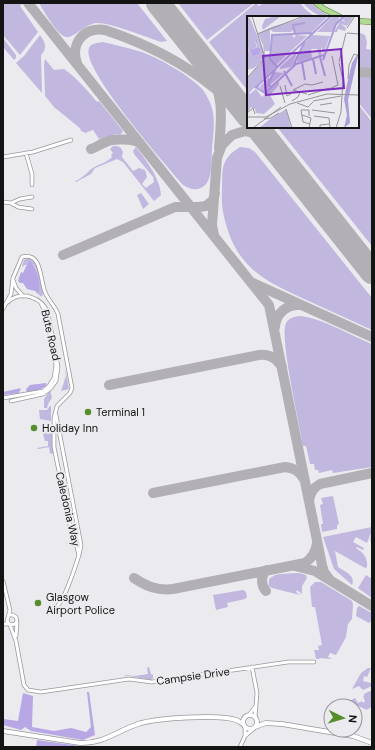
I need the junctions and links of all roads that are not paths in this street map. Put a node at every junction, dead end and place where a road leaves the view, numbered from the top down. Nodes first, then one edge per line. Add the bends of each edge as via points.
1 (316, 3) edge
2 (338, 16) edge
3 (359, 22) edge
4 (372, 22) edge
5 (70, 140) dead end
6 (26, 153) junction
7 (3, 156) edge
8 (32, 185) dead end
9 (32, 197) dead end
10 (3, 202) edge
11 (11, 202) junction
12 (32, 209) dead end
13 (13, 278) junction
14 (23, 296) junction
15 (6, 303) junction
16 (3, 309) edge
17 (57, 369) junction
18 (3, 398) edge
19 (11, 401) dead end
20 (56, 409) junction
21 (79, 556) junction
22 (3, 581) edge
23 (58, 605) dead end
24 (8, 616) junction
25 (3, 618) edge
26 (17, 622) junction
27 (3, 624) edge
28 (10, 624) junction
29 (16, 641) junction
30 (314, 662) dead end
31 (252, 667) junction
32 (256, 706) junction
33 (249, 715) junction
34 (245, 718) junction
35 (256, 718) junction
36 (236, 720) junction
37 (266, 723) junction
38 (244, 725) junction
39 (254, 728) junction
40 (3, 731) edge
41 (245, 736) junction
42 (372, 743) edge
43 (240, 747) edge

1 - 2 main road
3 - 4 main road
5 - 6 street
6 - 7 street
6 - 8 street via 32,174
9 - 11 street
10 - 11 street
11 - 12 street via 18,207
13 - 14 street via 16,288
13 - 15 street
13 - 20 street via 22,257 33,257 37,262 45,292 58,314 72,388
14 - 15 street
14 - 17 street, Bute Road via 32,297 41,303 46,315
15 - 16 street
17 - 18 street via 50,386 43,391
17 - 19 street via 56,381 47,391
20 - 21 street, Caledonia Way via 81,543
20 - 21 street, Caledonia Way via 54,447 72,535
21 - 23 street
22 - 24 street via 10,610
24 - 25 street
24 - 26 street via 15,615
24 - 28 street via 7,621
26 - 28 street
26 - 29 street, Campsie Drive
27 - 28 street
28 - 29 street, Campsie Drive
29 - 31 street, Campsie Drive via 24,685 33,692 129,679 152,682
30 - 31 street, Campsie Drive via 288,662
31 - 32 street via 257,693
32 - 33 street
32 - 35 street
33 - 34 street
33 - 35 street
34 - 36 street
34 - 38 street
35 - 37 street
35 - 39 street
36 - 38 street
36 - 40 street via 211,717 149,721 91,743
37 - 39 street
37 - 42 street via 353,736
38 - 39 street via 249,729
38 - 41 street
39 - 41 street
41 - 43 street

